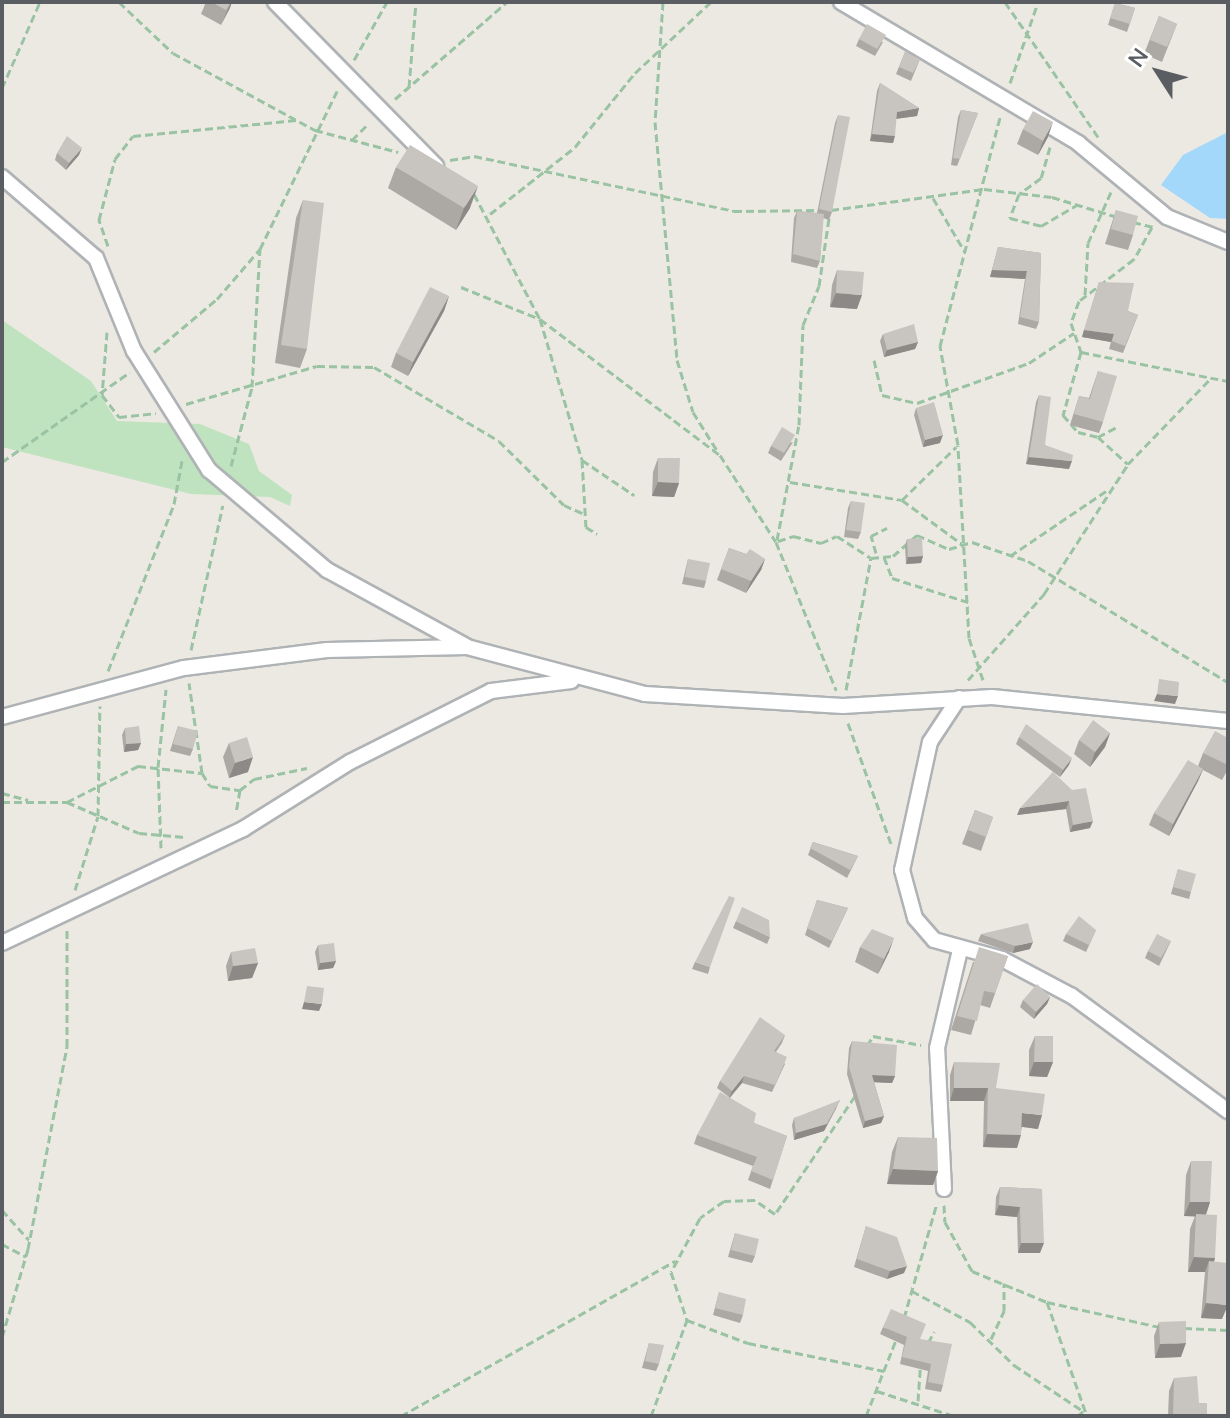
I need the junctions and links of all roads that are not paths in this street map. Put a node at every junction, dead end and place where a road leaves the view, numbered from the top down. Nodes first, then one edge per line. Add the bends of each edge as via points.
1 (275, 2) edge
2 (841, 2) edge
3 (439, 169) edge
4 (2, 177) edge
5 (1228, 242) edge
6 (467, 647) junction
7 (585, 680) junction
8 (959, 698) junction
9 (2, 717) edge
10 (1228, 721) edge
11 (2, 943) edge
12 (960, 950) junction
13 (1228, 1111) edge
14 (944, 1189) road end

1 - 3 street
2 - 5 street via 1062,133 1119,172 1167,217
4 - 6 street via 96,258 168,409 227,486 327,570
6 - 7 street
6 - 9 street via 327,650 184,668
7 - 8 street via 645,694 843,706
7 - 11 street via 491,691 350,762 243,829
8 - 10 street
8 - 12 street via 930,742 902,870 925,933
12 - 13 street via 1002,959 1072,996
12 - 14 street via 937,1048

